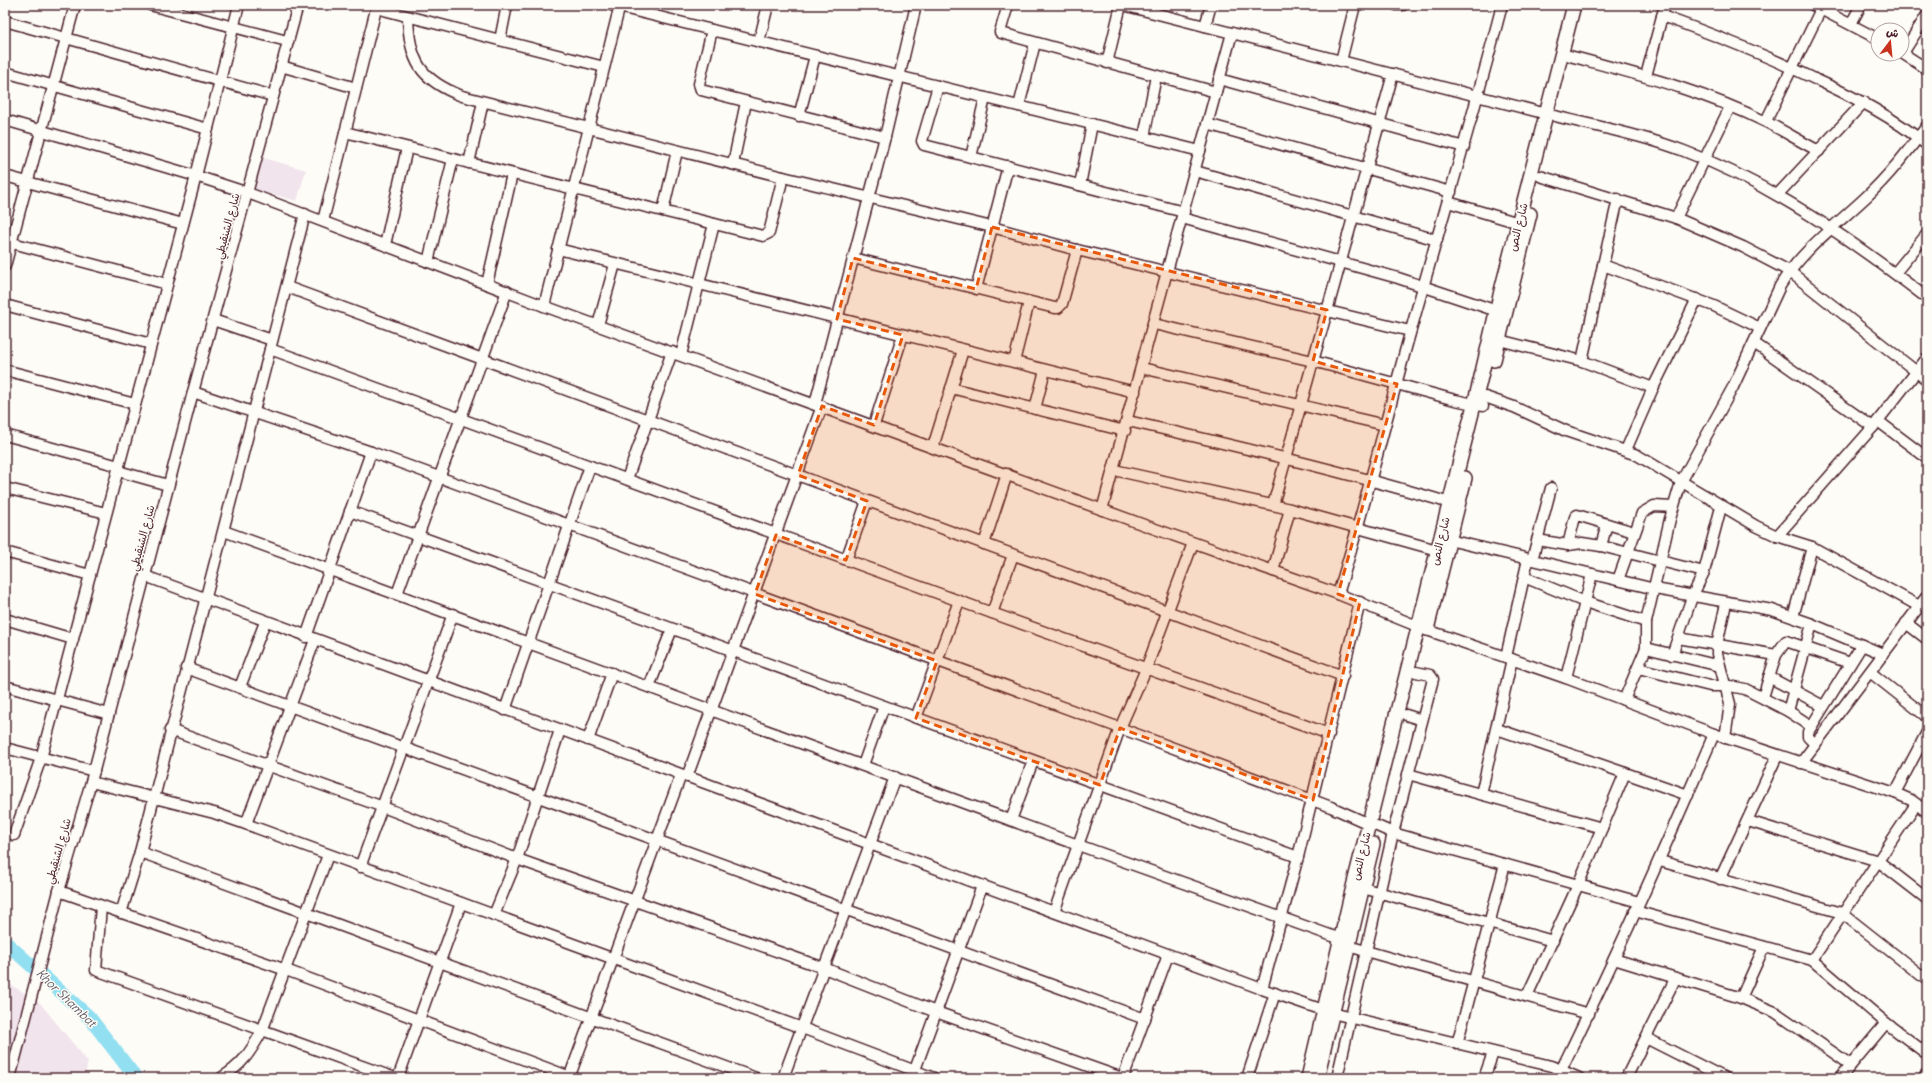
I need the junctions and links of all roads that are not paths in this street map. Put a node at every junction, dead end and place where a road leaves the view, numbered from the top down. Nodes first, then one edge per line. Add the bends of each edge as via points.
1 (75, 5) edge
2 (150, 5) edge
3 (239, 5) edge
4 (298, 5) edge
5 (507, 5) edge
6 (768, 5) edge
7 (916, 5) edge
8 (1008, 5) edge
9 (1122, 5) edge
10 (1211, 5) edge
11 (1355, 5) edge
12 (1396, 5) edge
13 (1403, 5) edge
14 (1502, 5) edge
15 (1574, 5) edge
16 (1583, 5) edge
17 (1664, 5) edge
18 (1861, 5) edge
19 (617, 6) edge
20 (376, 7) edge
21 (1817, 7) edge
22 (1927, 15) edge
23 (1662, 16) junction
24 (408, 17) junction
25 (5, 21) edge
26 (1851, 24) junction
27 (1205, 26) junction
28 (233, 27) junction
29 (712, 30) junction
30 (1232, 33) junction
31 (1870, 35) edge
32 (66, 38) junction
33 (500, 40) junction
34 (287, 41) junction
35 (1910, 41) edge
36 (759, 42) junction
37 (1035, 43) junction
38 (815, 56) junction
39 (1570, 56) junction
40 (1910, 58) edge
41 (1341, 61) junction
42 (1107, 63) junction
43 (281, 66) junction
44 (604, 67) junction
45 (1791, 67) junction
46 (1927, 69) edge
47 (5, 72) edge
48 (1393, 74) junction
49 (898, 76) junction
50 (1156, 76) junction
51 (1646, 76) junction
52 (1219, 79) junction
53 (220, 81) junction
54 (54, 85) junction
55 (938, 86) junction
56 (356, 88) junction
57 (1216, 92) junction
58 (273, 96) junction
59 (1479, 96) junction
60 (984, 98) junction
61 (483, 102) junction
62 (746, 102) junction
63 (1864, 102) junction
64 (1019, 106) junction
65 (1730, 107) junction
66 (1551, 115) junction
67 (799, 116) junction
68 (5, 120) edge
69 (1766, 121) junction
70 (1380, 123) junction
71 (1092, 124) junction
72 (1207, 124) junction
73 (1927, 126) edge
74 (589, 128) junction
75 (208, 129) junction
76 (41, 130) junction
77 (345, 132) junction
78 (885, 137) junction
79 (1144, 137) junction
80 (1918, 138) junction
81 (1927, 145) edge
82 (1464, 147) junction
83 (407, 148) junction
84 (677, 151) junction
85 (1200, 151) junction
86 (1819, 151) junction
87 (970, 157) junction
88 (453, 159) junction
89 (1704, 159) junction
90 (469, 163) junction
91 (733, 164) junction
92 (1008, 166) junction
93 (1367, 169) junction
94 (1194, 172) junction
95 (512, 174) junction
96 (5, 176) edge
97 (196, 176) junction
98 (1540, 176) junction
99 (783, 177) junction
100 (27, 182) junction
101 (1080, 185) junction
102 (574, 189) junction
103 (248, 193) junction
104 (1778, 194) junction
105 (868, 197) junction
106 (1450, 197) junction
107 (1618, 199) junction
108 (663, 211) junction
109 (305, 214) junction
110 (1183, 215) junction
111 (1354, 217) junction
112 (1676, 218) junction
113 (323, 221) junction
114 (1519, 223) junction
115 (183, 224) junction
116 (714, 224) junction
117 (992, 227) junction
118 (1831, 227) junction
119 (1927, 234) edge
120 (1437, 240) junction
121 (8, 242) edge
122 (385, 245) junction
123 (558, 250) junction
124 (1077, 250) junction
125 (853, 258) junction
126 (428, 262) junction
127 (1340, 262) junction
128 (615, 264) junction
129 (1603, 265) junction
130 (5, 266) edge
131 (1789, 271) junction
132 (1168, 272) junction
133 (1895, 273) junction
134 (167, 284) junction
135 (487, 284) junction
136 (699, 284) junction
137 (1424, 286) junction
138 (287, 287) junction
139 (976, 289) junction
140 (507, 291) junction
141 (1506, 292) junction
142 (1927, 298) edge
143 (1697, 299) junction
144 (1029, 302) junction
145 (5, 305) edge
146 (544, 306) junction
147 (1327, 310) junction
148 (1497, 311) junction
149 (837, 318) junction
150 (213, 320) junction
151 (1154, 324) junction
152 (598, 325) junction
153 (1760, 328) junction
154 (1410, 331) junction
155 (903, 335) junction
156 (1499, 340) junction
157 (1754, 343) junction
158 (151, 344) junction
159 (271, 345) junction
160 (963, 350) junction
161 (676, 353) junction
162 (1927, 358) edge
163 (483, 359) junction
164 (1582, 360) junction
165 (1312, 361) junction
166 (1014, 362) junction
167 (1142, 368) junction
168 (5, 370) edge
169 (1045, 370) junction
170 (1916, 372) junction
171 (1927, 380) edge
172 (1397, 384) junction
173 (951, 388) junction
174 (1653, 388) junction
175 (193, 392) junction
176 (1135, 392) junction
177 (1480, 403) junction
178 (135, 404) junction
179 (818, 405) junction
180 (1300, 406) junction
181 (1035, 409) junction
182 (254, 412) junction
183 (461, 419) junction
184 (648, 420) junction
185 (1128, 421) junction
186 (1875, 424) junction
187 (874, 425) junction
188 (1385, 425) junction
189 (1125, 431) junction
190 (5, 435) edge
191 (933, 447) junction
192 (1626, 450) junction
193 (371, 452) junction
194 (1286, 458) junction
195 (1927, 458) edge
196 (590, 466) junction
197 (118, 468) junction
198 (1114, 470) junction
199 (1007, 474) junction
200 (798, 475) junction
201 (440, 478) junction
202 (627, 479) junction
203 (1372, 480) junction
204 (1681, 482) junction
205 (168, 485) junction
206 (5, 488) edge
207 (1550, 488) dead end
208 (867, 501) junction
209 (1450, 503) junction
210 (1272, 505) junction
211 (1673, 507) junction
212 (1721, 507) junction
213 (1102, 510) junction
214 (1290, 510) junction
215 (350, 511) junction
216 (106, 513) junction
217 (1607, 524) junction
218 (570, 525) junction
219 (1359, 528) junction
220 (224, 530) junction
221 (1634, 532) junction
222 (776, 535) junction
223 (418, 536) junction
224 (1777, 536) junction
225 (1449, 540) junction
226 (1537, 540) junction
227 (1193, 542) junction
228 (984, 544) junction
229 (1568, 545) junction
230 (1601, 546) junction
231 (1812, 547) junction
232 (1437, 550) junction
233 (5, 552) edge
234 (1627, 552) junction
235 (1013, 555) junction
236 (1530, 559) junction
237 (846, 560) junction
238 (1661, 561) junction
239 (330, 569) junction
240 (1273, 571) junction
241 (1704, 572) junction
242 (1592, 574) junction
243 (90, 575) junction
244 (145, 576) junction
245 (1524, 577) junction
246 (1618, 580) junction
247 (549, 584) junction
248 (1655, 589) junction
249 (397, 594) junction
250 (755, 594) junction
251 (1338, 594) junction
252 (1927, 596) edge
253 (1692, 597) junction
254 (204, 599) junction
255 (959, 601) junction
256 (1360, 602) junction
257 (1585, 602) junction
258 (1726, 603) junction
259 (1920, 606) junction
260 (1168, 611) junction
261 (453, 614) junction
262 (992, 614) junction
263 (1793, 617) junction
264 (5, 619) edge
265 (265, 622) junction
266 (1646, 622) junction
267 (1906, 623) junction
268 (1812, 624) junction
269 (1422, 628) junction
270 (672, 629) junction
271 (74, 638) junction
272 (310, 638) junction
273 (1678, 638) junction
274 (1927, 639) edge
275 (528, 642) junction
276 (1717, 645) junction
277 (1862, 645) junction
278 (1805, 646) junction
279 (1646, 648) junction
280 (734, 651) junction
281 (1672, 654) junction
282 (1883, 654) junction
283 (1776, 655) junction
284 (1509, 658) junction
285 (937, 661) junction
286 (1850, 663) junction
287 (1720, 666) junction
288 (186, 668) junction
289 (1638, 668) junction
290 (1146, 669) junction
291 (1416, 672) junction
292 (1870, 672) junction
293 (612, 673) junction
294 (1343, 676) junction
295 (1769, 677) junction
296 (1566, 678) junction
297 (429, 682) junction
298 (5, 686) edge
299 (1726, 686) junction
300 (240, 687) junction
301 (649, 687) junction
302 (1794, 690) junction
303 (1762, 697) junction
304 (57, 699) junction
305 (1624, 700) junction
306 (290, 706) junction
307 (884, 706) junction
308 (1823, 706) junction
309 (505, 710) junction
310 (712, 710) junction
311 (1788, 711) junction
312 (108, 714) junction
313 (1406, 715) junction
314 (1927, 717) edge
315 (916, 718) junction
316 (1422, 720) junction
317 (1811, 726) junction
318 (1120, 728) junction
319 (1497, 729) junction
320 (170, 730) junction
321 (560, 730) junction
322 (1927, 732) edge
323 (1329, 734) junction
324 (1714, 734) junction
325 (1725, 738) junction
326 (588, 740) junction
327 (1816, 744) junction
328 (5, 748) edge
329 (406, 748) junction
330 (1777, 756) junction
331 (41, 758) junction
332 (1033, 761) junction
333 (1801, 763) junction
334 (862, 765) junction
335 (268, 766) junction
336 (94, 771) junction
337 (1625, 773) junction
338 (1408, 774) junction
339 (684, 776) junction
340 (895, 777) junction
341 (91, 782) junction
342 (1100, 785) junction
343 (1895, 793) junction
344 (1481, 794) junction
345 (1688, 795) junction
346 (538, 796) junction
347 (153, 798) junction
348 (1313, 800) junction
349 (1916, 804) junction
350 (383, 807) junction
351 (1927, 812) edge
352 (1011, 820) junction
353 (1748, 821) junction
354 (246, 824) junction
355 (1373, 825) junction
356 (1602, 828) junction
357 (1393, 833) junction
358 (14, 835) dead end
359 (657, 840) junction
360 (870, 844) junction
361 (1078, 845) junction
362 (140, 852) junction
363 (328, 855) junction
364 (1298, 857) junction
365 (517, 859) junction
366 (1660, 861) junction
367 (1878, 861) junction
368 (1505, 864) junction
369 (360, 867) junction
370 (1720, 879) junction
371 (1578, 884) junction
372 (982, 886) junction
373 (1363, 888) junction
374 (59, 891) junction
375 (1380, 892) junction
376 (1927, 899) edge
377 (635, 901) junction
378 (460, 904) junction
379 (101, 906) junction
380 (1637, 907) junction
381 (846, 909) junction
382 (1054, 912) junction
383 (1842, 912) junction
384 (121, 913) junction
385 (307, 914) junction
386 (494, 915) junction
387 (1283, 918) junction
388 (1489, 923) junction
389 (1553, 941) junction
390 (1345, 942) junction
391 (1764, 947) junction
392 (959, 950) junction
393 (1366, 952) junction
394 (1168, 955) junction
395 (614, 959) junction
396 (1614, 959) junction
397 (1812, 960) junction
398 (440, 962) junction
399 (824, 968) junction
400 (286, 970) junction
401 (1675, 979) junction
402 (1927, 980) edge
403 (1474, 982) junction
404 (1262, 989) junction
405 (1275, 993) junction
406 (1527, 996) junction
407 (1741, 998) junction
408 (1328, 1011) junction
409 (936, 1012) junction
410 (1588, 1014) junction
411 (1351, 1017) junction
412 (592, 1019) junction
413 (1145, 1019) junction
414 (419, 1020) junction
415 (1886, 1023) junction
416 (802, 1028) junction
417 (262, 1032) junction
418 (1646, 1038) junction
419 (1457, 1044) junction
420 (1493, 1053) junction
421 (1927, 1054) edge
422 (1852, 1064) junction
423 (1561, 1070) junction
424 (1927, 1073) edge
425 (913, 1074) edge
426 (10, 1078) edge
427 (221, 1078) edge
428 (395, 1078) edge
429 (398, 1078) edge
430 (571, 1078) edge
431 (756, 1078) edge
432 (783, 1078) edge
433 (934, 1078) edge
434 (1122, 1078) edge
435 (1247, 1078) edge
436 (1316, 1078) edge
437 (1337, 1078) edge
438 (1484, 1078) edge
439 (1579, 1078) edge
440 (1626, 1078) edge
441 (1724, 1078) edge
442 (1840, 1078) edge
443 (1923, 1078) edge

1 - 32 street
2 - 28 street
3 - 28 street
4 - 34 street, شارع الشنقيطي
5 - 33 street
6 - 36 street
7 - 49 street
8 - 37 street via 1000,32
9 - 27 street
9 - 42 street
10 - 27 street
11 - 41 street
12 - 13 street
14 - 59 street
15 - 66 main road, شارع النص
16 - 39 main road, شارع النص
17 - 23 street
18 - 26 street
19 - 29 street
19 - 44 street
20 - 24 street
20 - 56 street
21 - 26 street
21 - 45 street
22 - 35 street
23 - 45 street via 1732,41
23 - 51 street
24 - 33 street
24 - 61 street via 412,53 425,73 450,92
25 - 32 street
26 - 31 street
27 - 30 street
28 - 34 street
28 - 53 street
29 - 36 street
29 - 62 street via 699,87 704,91
30 - 41 street
30 - 52 street
32 - 53 street
32 - 54 street
33 - 44 street
34 - 43 street, شارع الشنقيطي
36 - 38 street
37 - 42 street
37 - 64 street
38 - 49 street
38 - 67 street
39 - 51 street
39 - 66 main road, شارع النص
40 - 46 street
41 - 48 street
42 - 50 street
43 - 56 street
43 - 58 street, شارع الشنقيطي
44 - 74 street
45 - 63 street
45 - 69 street
47 - 54 street
48 - 59 street
48 - 70 street
49 - 55 street
49 - 78 street
50 - 57 street
50 - 79 street
51 - 65 street
52 - 57 street
52 - 70 street
53 - 58 street
53 - 75 street
54 - 75 street
54 - 76 street
55 - 60 street
55 - 87 street via 922,143
56 - 77 street
57 - 72 street
58 - 103 street, شارع الشنقيطي
59 - 66 street
59 - 82 street
60 - 64 street
60 - 87 street
61 - 74 street
61 - 90 street
62 - 67 street
62 - 91 street
63 - 80 street
63 - 86 street
64 - 71 street
65 - 69 street
65 - 89 street
66 - 89 street via 1645,139
66 - 98 main road, شارع النص
66 - 114 main road, شارع النص
67 - 78 street
68 - 76 street
69 - 86 street
70 - 82 street
70 - 93 street
71 - 79 street
71 - 101 street
72 - 85 street
72 - 93 street
73 - 80 street
74 - 84 street
74 - 102 street
75 - 97 street
76 - 97 street
76 - 100 street
77 - 83 street
77 - 113 street
78 - 105 street
79 - 85 street
80 - 81 street
80 - 118 street via 1865,198
82 - 106 street
83 - 88 street
83 - 122 street
84 - 91 street
84 - 108 street
85 - 94 street
86 - 104 street
87 - 92 street
88 - 90 street
88 - 126 street
89 - 104 street
89 - 112 street
90 - 95 street
91 - 99 street
92 - 101 street
92 - 117 street
93 - 106 street
93 - 111 street
94 - 110 street
94 - 111 street
95 - 102 street
95 - 135 street
96 - 100 street
97 - 103 street
97 - 115 street
98 - 107 street
98 - 141 main road, شارع النص
99 - 105 street
99 - 116 street via 770,231 766,236
100 - 115 street
100 - 121 street
101 - 110 street
102 - 108 street
102 - 123 street
103 - 109 street
103 - 150 street, شارع الشنقيطي
104 - 118 street
105 - 117 street
105 - 125 street
106 - 114 street
106 - 120 street
107 - 112 street
107 - 129 street
108 - 116 street
109 - 113 street
109 - 138 street
110 - 127 street
110 - 132 street
111 - 120 street
111 - 127 street
112 - 131 street via 1743,247
113 - 122 street
114 - 141 main road, شارع النص
115 - 134 street
116 - 136 street
117 - 124 street
117 - 139 street
118 - 131 street
118 - 133 street
119 - 133 street
120 - 137 street
121 - 130 street
121 - 134 street
122 - 126 street
123 - 128 street
123 - 146 street
124 - 132 street
124 - 144 street via 1060,307
125 - 139 street
125 - 149 street
126 - 135 street
127 - 137 street
127 - 147 street
128 - 136 street
128 - 152 street
129 - 143 street
129 - 164 street
131 - 153 street
131 - 170 street
132 - 147 street
132 - 151 street
133 - 142 street
134 - 158 street
135 - 140 street
136 - 149 street
136 - 161 street
137 - 148 street
137 - 154 street
138 - 159 street
138 - 163 street
139 - 144 street
140 - 146 street
140 - 163 street
141 - 148 main road, شارع النص
141 - 156 main road, شارع النص
143 - 153 street
143 - 174 street
144 - 166 street
145 - 158 street
146 - 152 street
147 - 154 street
147 - 165 street
148 - 177 main road, شارع النص
149 - 155 street
149 - 179 street
150 - 159 street
150 - 175 street, شارع الشنقيطي
151 - 165 street
151 - 167 street
152 - 161 street
153 - 157 street
154 - 172 street
155 - 160 street
155 - 187 street
156 - 164 street
156 - 177 main road, شارع النص
157 - 186 street
157 - 204 street
158 - 178 street
159 - 182 street
159 - 183 street
160 - 166 street
160 - 173 street
161 - 179 street
161 - 184 street
162 - 170 street
163 - 183 street
163 - 184 street
164 - 174 street
165 - 172 street
165 - 180 street
166 - 169 street
167 - 176 street
167 - 180 street
168 - 178 street
169 - 176 street
169 - 181 street
170 - 171 street
170 - 186 street
172 - 177 street
172 - 188 street
173 - 181 street
173 - 191 street
174 - 192 street
175 - 182 street
175 - 205 street, شارع الشنقيطي
176 - 185 street
177 - 192 street via 1514,407 1566,431
177 - 209 main road, شارع النص
177 - 225 main road, شارع النص
178 - 197 street
179 - 187 street
179 - 200 street
180 - 188 street
180 - 194 street
181 - 189 street
182 - 193 street
182 - 220 street
183 - 196 street
183 - 201 street
184 - 200 street
184 - 202 street
185 - 189 street
185 - 194 street
186 - 195 street
186 - 224 street
187 - 191 street
188 - 203 street
189 - 198 street
190 - 197 street
191 - 199 street
192 - 204 street
193 - 201 street
193 - 215 street
194 - 203 street
194 - 210 street
196 - 202 street
196 - 218 street
197 - 205 street
197 - 216 street
198 - 210 street
198 - 213 street
199 - 213 street
199 - 228 street
200 - 208 street
200 - 222 street
201 - 218 street
201 - 223 street
202 - 222 street
203 - 209 street
203 - 219 street
204 - 211 street
204 - 212 street
205 - 244 street, شارع الشنقيطي
206 - 216 street
207 - 226 street
208 - 228 street
208 - 237 street
209 - 232 main road, شارع النص
210 - 214 street
211 - 221 street via 1654,506 1646,510 1639,518
211 - 238 street
212 - 224 street
212 - 241 street
213 - 227 street
214 - 219 street
214 - 240 street
215 - 223 street
215 - 239 street
216 - 243 street
217 - 221 street
217 - 229 street via 1576,516
217 - 230 street
218 - 247 street
218 - 250 street
219 - 232 street
219 - 251 street
220 - 239 street
220 - 254 street
221 - 234 street
222 - 237 street
222 - 250 street
223 - 247 street
223 - 249 street
224 - 231 street
225 - 236 street
225 - 269 main road, شارع النص
226 - 229 street
226 - 236 street
227 - 240 street
227 - 260 street
228 - 235 street
229 - 230 street via 1582,543
230 - 234 street
231 - 259 street
231 - 263 street
232 - 269 main road, شارع النص
233 - 243 street
234 - 238 street
234 - 246 street
235 - 260 street
235 - 262 street
236 - 242 street
236 - 245 street
237 - 255 street
238 - 241 street
238 - 248 street
239 - 249 street
239 - 272 street
240 - 251 street
241 - 253 street
242 - 246 street
242 - 257 street
243 - 271 street
244 - 254 street
244 - 312 street, شارع الشنقيطي
245 - 257 street
245 - 284 street
246 - 248 street
247 - 270 street
247 - 275 street
248 - 253 street
248 - 266 street
249 - 261 street
250 - 280 street
250 - 285 street
251 - 256 street
252 - 259 street
253 - 258 street
253 - 273 street
254 - 265 street
254 - 288 street
255 - 262 street
255 - 285 street
256 - 269 street
256 - 294 street
257 - 266 street
257 - 296 street
258 - 263 street via 1758,607
258 - 276 street
259 - 267 street
260 - 290 street
260 - 294 street
261 - 275 street
261 - 297 street
262 - 290 street
263 - 268 street
264 - 271 street
265 - 272 street
265 - 300 street
266 - 279 street
267 - 274 street
267 - 282 street
268 - 277 street
268 - 278 street
269 - 284 street
269 - 291 main road, شارع النص
269 - 355 main road, شارع النص
270 - 280 street
270 - 301 street
271 - 304 street
272 - 297 street
272 - 306 street
273 - 276 street
273 - 281 street
275 - 293 street
275 - 309 street
276 - 283 street
276 - 287 street
277 - 282 street
277 - 286 street
278 - 283 street via 1786,641
278 - 286 street
278 - 302 street
279 - 281 street
279 - 289 street
280 - 307 street
280 - 310 street
281 - 287 street
282 - 292 street
283 - 295 street
284 - 296 street
284 - 319 street
285 - 315 street
285 - 318 street
286 - 308 street
287 - 299 street
288 - 300 street
288 - 320 street
289 - 299 street via 1704,685
289 - 305 street
290 - 318 street
290 - 323 street
291 - 313 main road, شارع النص
291 - 316 street via 1430,675 1433,679
292 - 314 street
292 - 327 street
293 - 301 street
293 - 326 street
294 - 323 street
295 - 302 street
295 - 303 street
296 - 305 street
297 - 309 street
297 - 329 street
298 - 304 street
299 - 303 street via 1745,689
299 - 325 street via 1730,704
300 - 306 street
301 - 310 street
302 - 308 street
302 - 311 street
303 - 311 street
304 - 312 street
304 - 331 street
305 - 324 street
306 - 329 street
306 - 335 street
307 - 315 street
307 - 334 street
308 - 317 street
309 - 321 street
310 - 334 street
310 - 339 street
311 - 317 street
312 - 336 street, شارع الشنقيطي
313 - 316 street
313 - 355 main road, شارع النص
315 - 332 street
316 - 338 street
317 - 327 street via 1808,737
318 - 342 street
318 - 348 street
319 - 337 street
319 - 344 street
320 - 335 street
320 - 347 street
321 - 326 street
321 - 346 street
322 - 343 street
323 - 348 street
324 - 325 street
324 - 345 street
325 - 330 street
326 - 339 street
327 - 333 street
328 - 331 street
329 - 346 street
329 - 350 street
330 - 333 street
330 - 353 street
331 - 336 street
331 - 358 street
332 - 342 street
332 - 352 street
333 - 343 street
334 - 340 street
335 - 350 street
335 - 354 street
336 - 341 street, شارع الشنقيطي
337 - 345 street
337 - 356 street
338 - 344 street
338 - 357 street
339 - 359 street
339 - 360 street
340 - 352 street
340 - 360 street
341 - 347 street
341 - 374 street, شارع الشنقيطي
342 - 361 street
342 - 364 street
343 - 349 street
344 - 356 street
345 - 366 street
346 - 359 street
346 - 365 street
347 - 354 street
347 - 362 street
348 - 355 street
348 - 364 street
349 - 351 street
349 - 367 street
350 - 365 street
350 - 369 street
352 - 361 street
353 - 367 street
353 - 370 street
354 - 363 street
355 - 357 street
355 - 373 main road, شارع النص
355 - 390 main road, شارع النص
356 - 371 street
357 - 368 street
357 - 375 street
359 - 377 street
359 - 381 street
360 - 372 street
360 - 381 street
361 - 382 street
361 - 387 street
362 - 384 street
362 - 385 street
363 - 369 street
363 - 385 street
364 - 387 street
365 - 377 street
365 - 386 street
366 - 370 street
366 - 380 street
367 - 376 street
367 - 383 street
368 - 371 street
368 - 388 street
369 - 378 street
370 - 383 street
371 - 380 street
371 - 389 street
372 - 382 street
372 - 392 street
373 - 375 street
373 - 390 main road, شارع النص
374 - 379 street
374 - 426 street, شارع الشنقيطي
375 - 388 street
375 - 393 street
377 - 395 street
377 - 399 street
378 - 386 street
378 - 398 street
379 - 384 street
379 - 417 street via 96,970
380 - 391 street
380 - 396 street
381 - 392 street
381 - 399 street
382 - 394 street
383 - 397 street
383 - 402 street
384 - 400 street
385 - 398 street
385 - 400 street
386 - 395 street
387 - 390 street
387 - 404 street
388 - 389 street
388 - 403 street
389 - 406 street
390 - 393 street
390 - 408 main road, شارع النص
391 - 397 street
391 - 407 street
392 - 409 street
392 - 413 street
393 - 403 street
393 - 411 street
394 - 404 street
394 - 413 street
395 - 412 street
395 - 416 street
396 - 401 street
396 - 410 street
397 - 415 street
398 - 412 street
398 - 414 street
399 - 409 street
399 - 416 street
400 - 414 street
400 - 417 street
401 - 407 street
401 - 418 street
403 - 406 street
403 - 419 street
404 - 405 street
405 - 408 street
405 - 435 street
406 - 410 street
407 - 422 street via 1784,1016
408 - 411 street
408 - 436 main road, شارع النص
409 - 425 street
409 - 434 street
410 - 423 street
411 - 419 street
411 - 437 street
412 - 430 street
412 - 431 street
413 - 434 street
414 - 429 street
414 - 430 street
415 - 421 street
415 - 422 street
416 - 425 street
416 - 432 street
417 - 427 street via 246,1058
417 - 428 street
418 - 440 street
418 - 441 street
419 - 420 street
420 - 423 street
420 - 438 street
422 - 442 street
423 - 439 street
424 - 443 street
425 - 433 street

